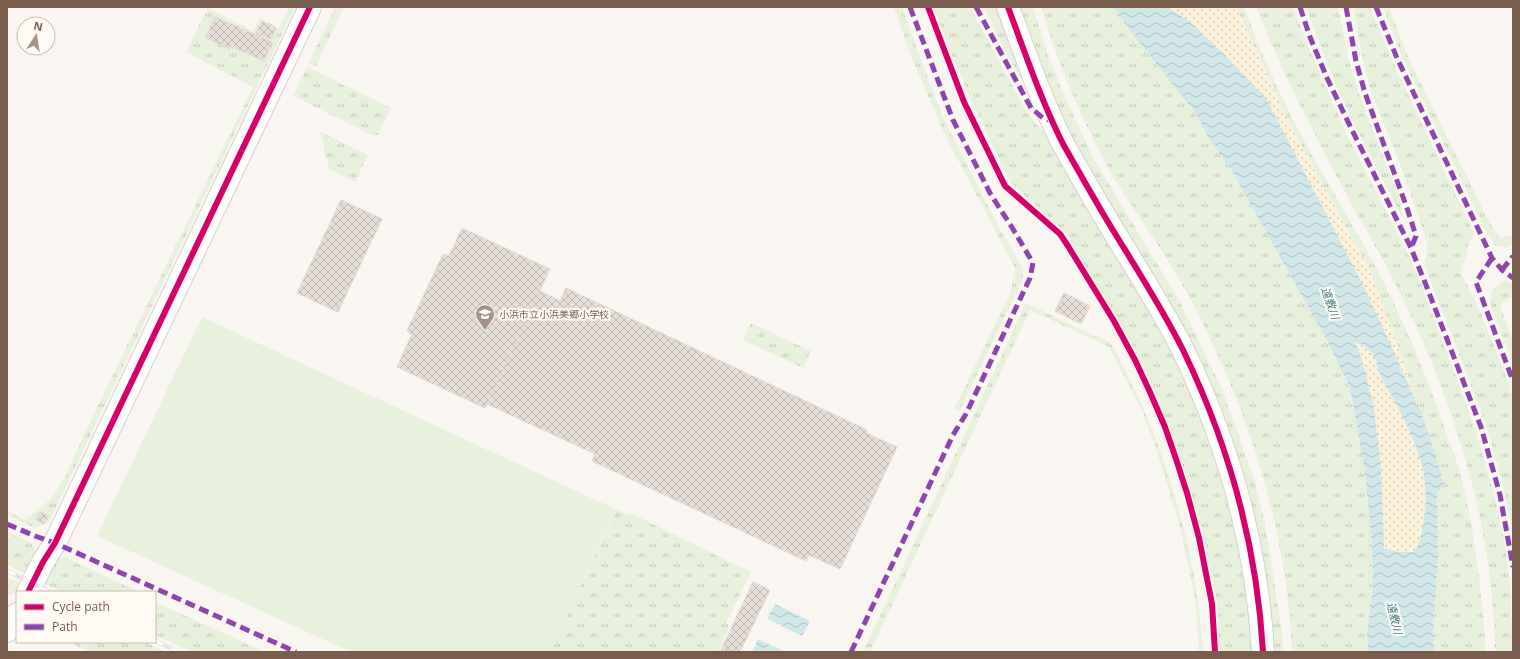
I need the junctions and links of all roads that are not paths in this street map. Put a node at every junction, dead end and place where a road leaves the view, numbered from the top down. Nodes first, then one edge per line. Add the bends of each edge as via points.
1 (310, 7) edge
2 (1008, 7) edge
3 (28, 591) edge
4 (1263, 652) edge

1 - 3 street via 55,543
2 - 4 street via 1063,144 1183,350 1223,445 1248,534

